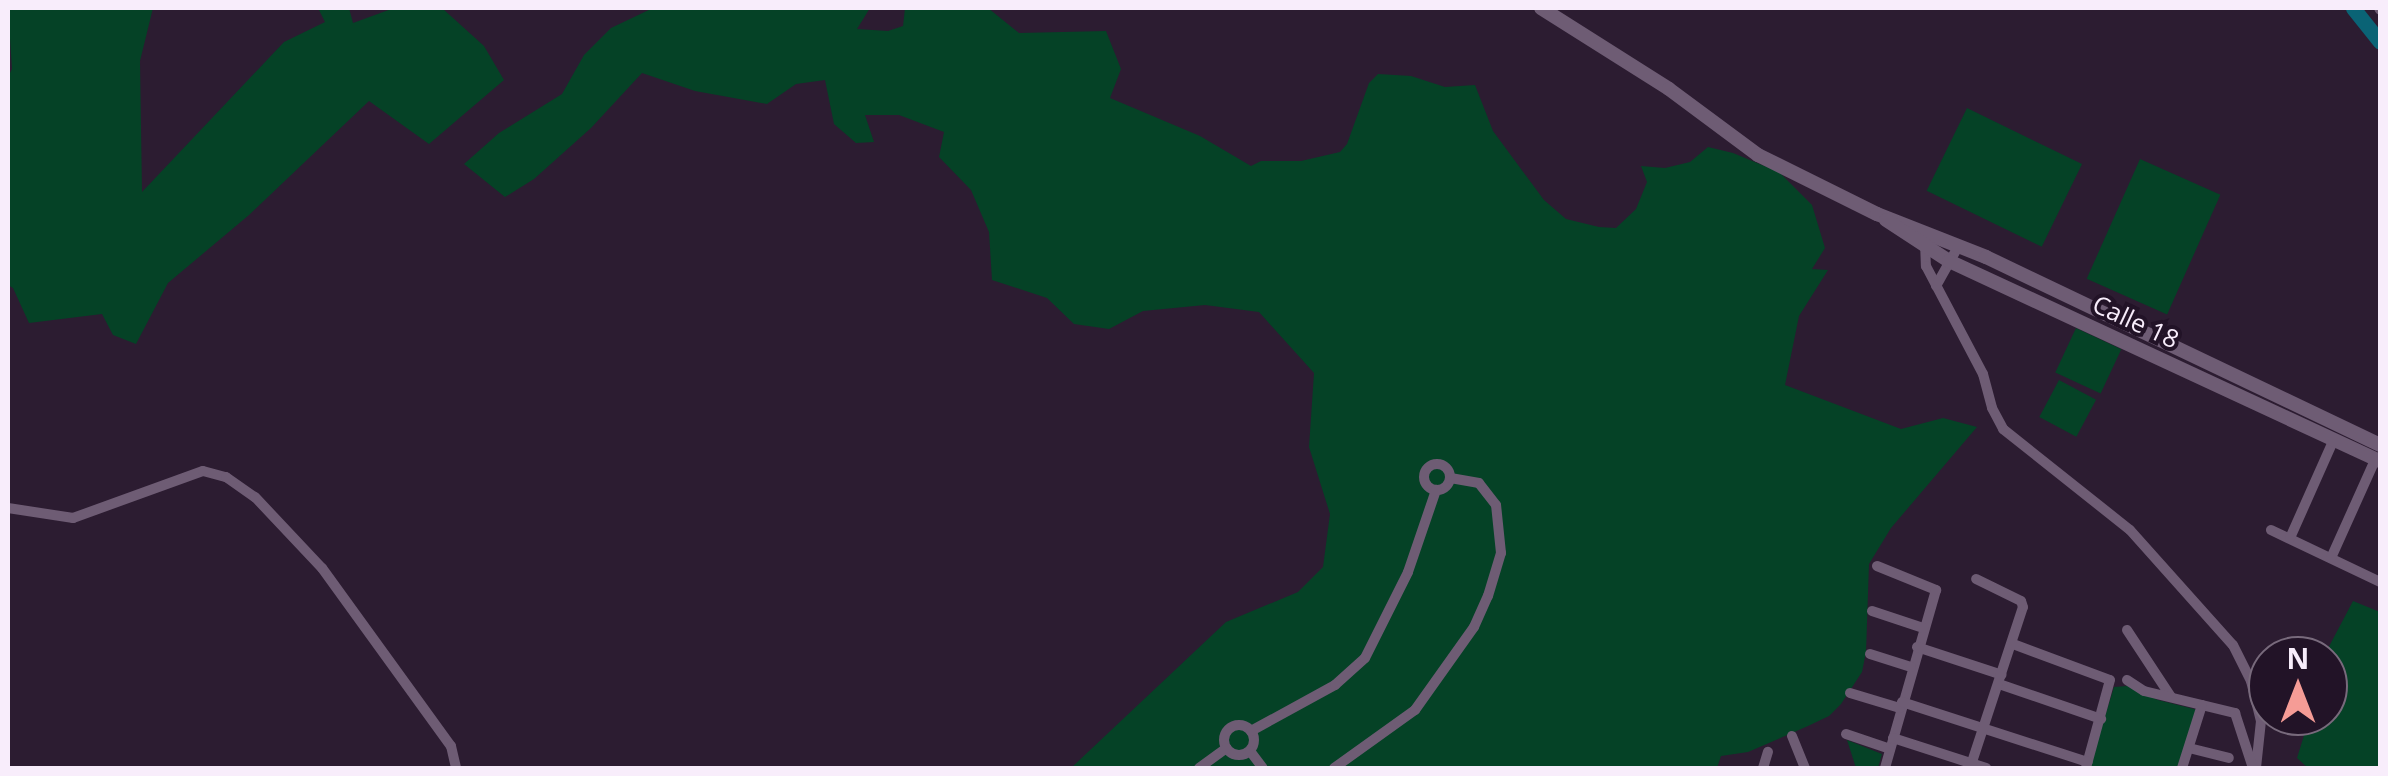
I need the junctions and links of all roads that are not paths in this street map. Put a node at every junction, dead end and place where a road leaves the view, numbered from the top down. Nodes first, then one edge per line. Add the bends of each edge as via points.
1 (1541, 8) edge
2 (1926, 240) junction
3 (1959, 245) junction
4 (1949, 261) junction
5 (1936, 286) junction
6 (2334, 439) junction
7 (2379, 455) edge
8 (1450, 478) junction
9 (1436, 490) junction
10 (8, 508) edge
11 (2270, 530) dead end
12 (2290, 538) junction
13 (2331, 558) junction
14 (1877, 566) dead end
15 (1976, 579) dead end
16 (2380, 582) edge
17 (1872, 611) dead end
18 (1924, 628) junction
19 (2127, 630) dead end
20 (2013, 644) junction
21 (1917, 647) junction
22 (1870, 654) dead end
23 (1911, 668) junction
24 (2001, 680) junction
25 (2126, 680) dead end
26 (1850, 694) dead end
27 (2171, 698) junction
28 (1901, 705) junction
29 (2202, 705) junction
30 (2100, 719) junction
31 (1984, 727) junction
32 (1251, 730) junction
33 (1846, 734) dead end
34 (1792, 736) dead end
35 (1891, 744) junction
36 (1227, 748) junction
37 (2189, 748) junction
38 (1250, 750) junction
39 (1768, 752) dead end
40 (2229, 758) dead end
41 (2087, 765) edge
42 (1971, 766) edge
43 (456, 768) edge
44 (1199, 768) edge
45 (1264, 768) edge
46 (1334, 768) edge
47 (1762, 768) edge
48 (1805, 768) edge
49 (1885, 768) edge
50 (1986, 768) edge
51 (2182, 768) edge
52 (2255, 768) edge

1 - 2 main road, Calle 18 via 1758,155
2 - 3 main road, Calle 18
2 - 4 main road, Calle 18
2 - 5 street
3 - 4 street
3 - 7 main road, Calle 18
4 - 5 street
4 - 6 main road, Calle 18
5 - 52 street via 1984,374 2004,428 2130,530 2233,644 2258,700 2262,743
6 - 7 main road, Calle 18
6 - 12 street
7 - 13 street
8 - 9 street
8 - 9 street via 1444,467 1428,468 1426,484
8 - 46 street via 1479,484 1496,505 1502,553 1488,596 1415,710
9 - 32 street via 1398,596 1365,658 1335,685
10 - 43 street via 73,518 203,471 226,477 255,497 322,568 451,746
11 - 12 street
12 - 13 street
13 - 16 street
14 - 18 street via 1936,586
15 - 20 street via 2023,603
17 - 18 street
18 - 21 street
19 - 27 street
20 - 24 street
20 - 30 street via 2108,678
21 - 23 street
21 - 24 street
22 - 23 street
23 - 28 street
24 - 30 street
24 - 31 street
25 - 27 street
26 - 28 street
27 - 29 street
28 - 31 street
28 - 35 street
29 - 37 street
29 - 52 street via 2238,716
30 - 41 street
31 - 41 street
31 - 42 street
32 - 36 street via 1230,728
32 - 38 street
33 - 35 street
34 - 48 street
35 - 42 street
35 - 49 street
36 - 38 street via 1240,755
36 - 44 street
37 - 40 street
37 - 51 street
38 - 45 street
39 - 47 street
42 - 50 street

